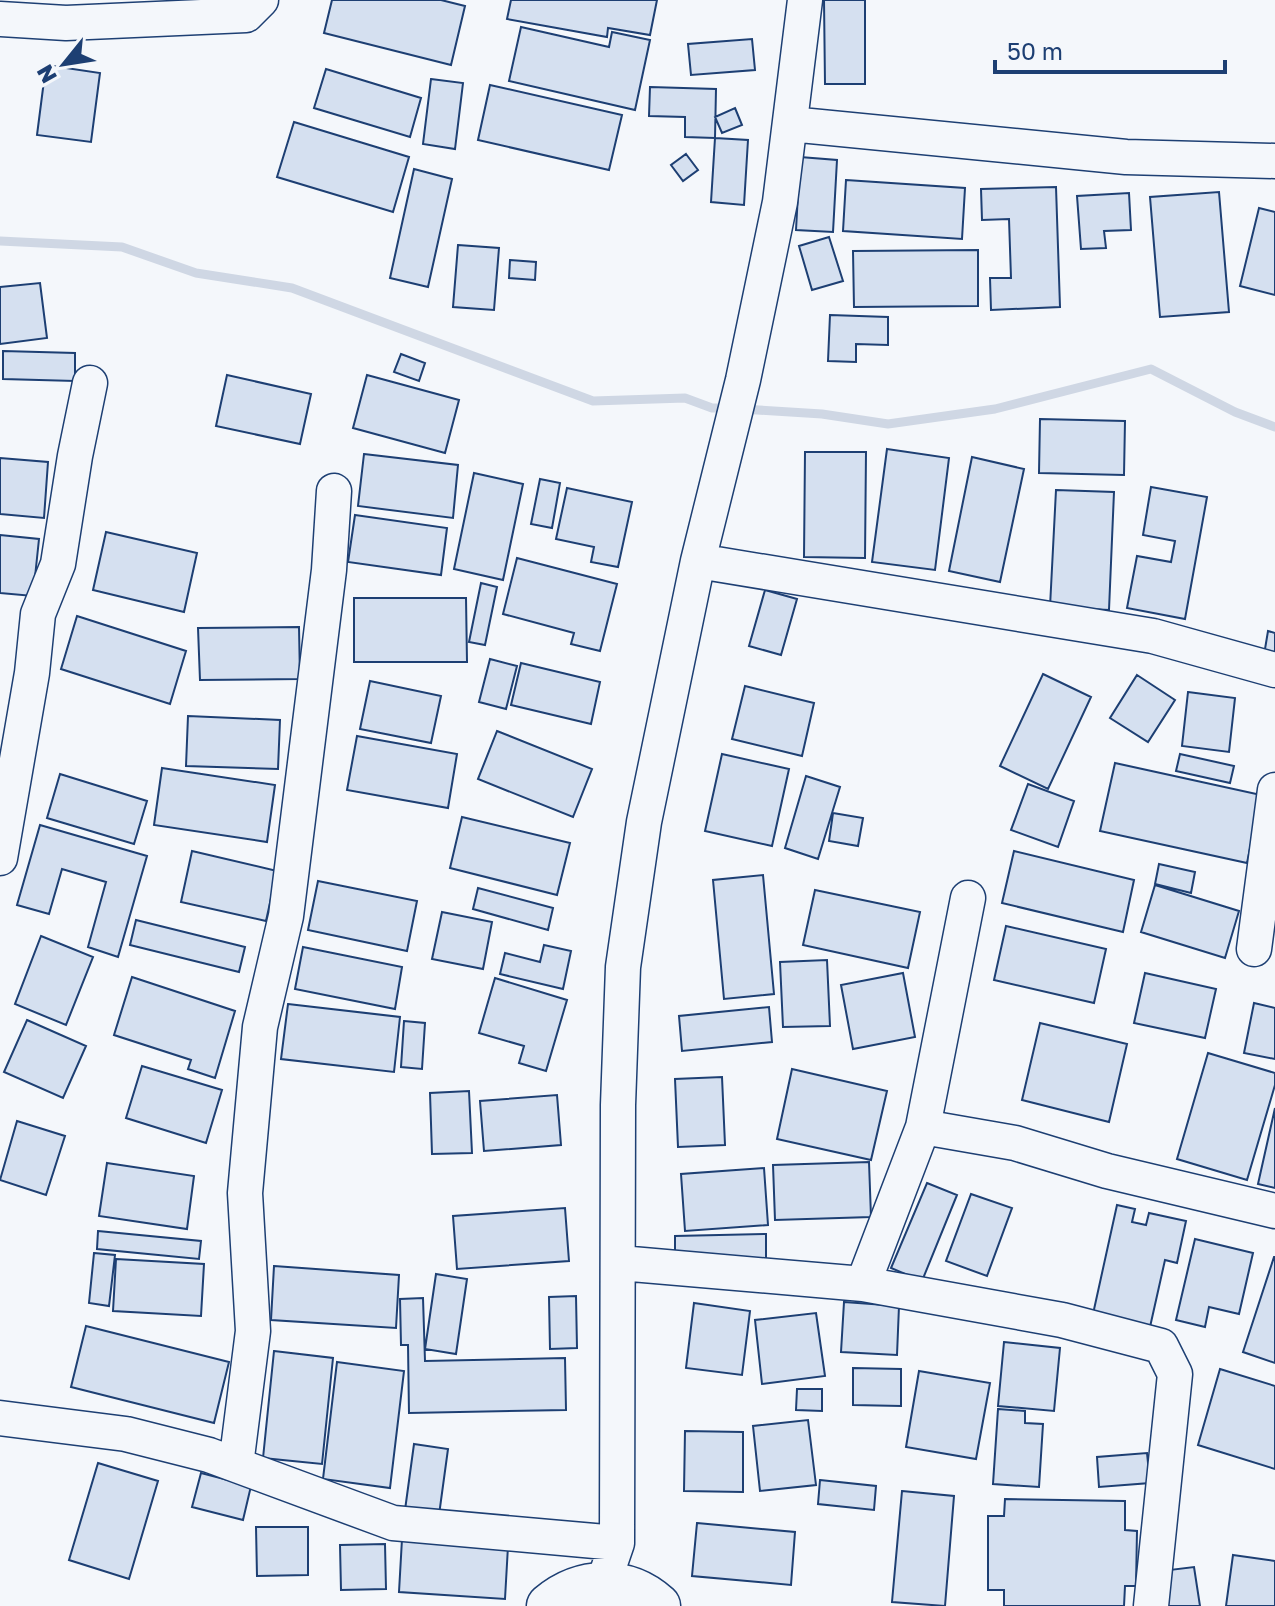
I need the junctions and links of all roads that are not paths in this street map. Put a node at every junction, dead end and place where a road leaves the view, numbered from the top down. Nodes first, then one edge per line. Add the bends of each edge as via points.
1 (261, 0) edge
2 (805, 0) edge
3 (0, 19) edge
4 (790, 124) junction
5 (1275, 161) edge
6 (90, 383) dead end
7 (334, 491) dead end
8 (698, 561) junction
9 (1275, 670) edge
10 (1275, 790) edge
11 (0, 858) edge
12 (968, 898) dead end
13 (1254, 949) dead end
14 (923, 1127) junction
15 (1275, 1211) edge
16 (620, 1263) junction
17 (863, 1284) junction
18 (0, 1418) edge
19 (236, 1465) junction
20 (617, 1543) junction
21 (603, 1584) junction
22 (549, 1606) edge
23 (658, 1606) edge
24 (1151, 1606) edge

1 - 3 street via 246,15 66,23
2 - 4 street
4 - 5 street via 1126,157
4 - 8 street via 780,202 743,380
6 - 11 street via 58,564 38,614
7 - 19 street via 286,916 260,1027 245,1193 253,1331
8 - 9 street via 1153,636
8 - 16 street via 644,822 623,967
10 - 13 street
12 - 14 street
14 - 15 street via 1015,1143
14 - 17 street
16 - 17 street
16 - 20 street
17 - 24 street via 1062,1320 1161,1346 1175,1374
18 - 19 street via 126,1434
19 - 20 street via 393,1523
20 - 21 street
21 - 22 highway via 583,1586
21 - 23 highway via 640,1593

